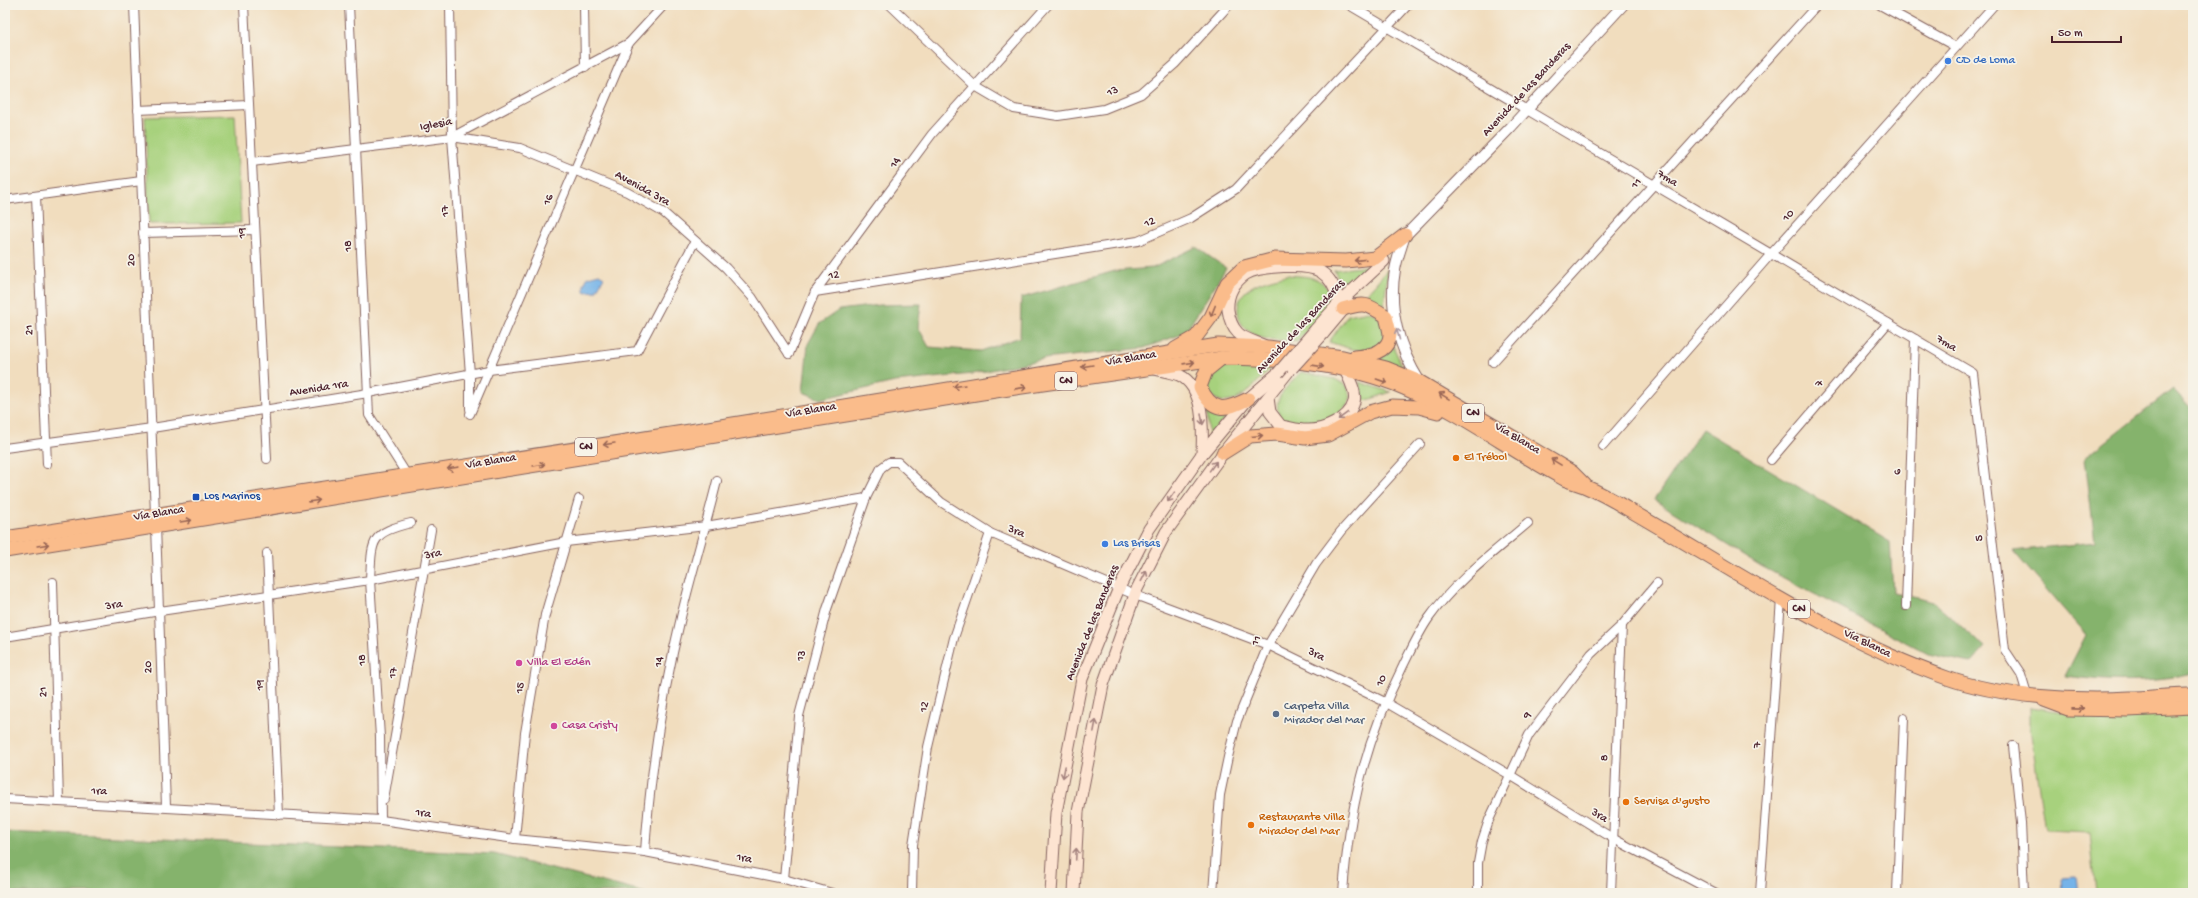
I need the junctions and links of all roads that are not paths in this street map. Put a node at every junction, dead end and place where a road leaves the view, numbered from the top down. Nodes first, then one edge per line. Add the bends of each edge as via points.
1 (134, 5) edge
2 (244, 5) edge
3 (349, 5) edge
4 (450, 5) edge
5 (584, 5) edge
6 (664, 5) edge
7 (890, 5) edge
8 (1229, 5) edge
9 (1349, 5) edge
10 (1408, 5) edge
11 (1623, 5) edge
12 (1817, 5) edge
13 (1880, 5) edge
14 (1994, 5) edge
15 (1046, 6) edge
16 (1387, 27) junction
17 (629, 43) junction
18 (1956, 48) junction
19 (585, 67) junction
20 (975, 86) junction
21 (249, 105) junction
22 (138, 110) junction
23 (1527, 110) junction
24 (452, 137) junction
25 (356, 149) junction
26 (252, 162) junction
27 (575, 169) junction
28 (141, 181) junction
29 (1653, 184) junction
30 (36, 196) junction
31 (5, 200) edge
32 (255, 230) junction
33 (143, 233) junction
34 (1406, 235) junction
35 (696, 240) junction
36 (1771, 254) junction
37 (1384, 261) joint
38 (815, 292) junction
39 (1342, 306) junction
40 (1888, 323) junction
41 (1915, 339) junction
42 (1268, 347) junction
43 (1167, 353) junction
44 (789, 354) joint
45 (1222, 358) junction
46 (1350, 358) junction
47 (1493, 362) dead end
48 (1150, 368) junction
49 (489, 370) junction
50 (1345, 370) junction
51 (1283, 373) junction
52 (1973, 373) joint
53 (470, 374) junction
54 (1420, 382) junction
55 (368, 393) junction
56 (1268, 398) junction
57 (1248, 399) junction
58 (264, 410) junction
59 (470, 414) joint
60 (1460, 418) junction
61 (152, 428) junction
62 (46, 443) junction
63 (1420, 444) dead end
64 (1604, 446) dead end
65 (5, 448) edge
66 (1222, 453) junction
67 (1202, 454) junction
68 (267, 459) dead end
69 (1771, 460) dead end
70 (898, 462) joint
71 (47, 464) dead end
72 (407, 475) junction
73 (717, 481) dead end
74 (1586, 487) junction
75 (866, 498) junction
76 (579, 499) dead end
77 (156, 520) junction
78 (411, 523) dead end
79 (1528, 523) dead end
80 (706, 526) junction
81 (431, 530) dead end
82 (990, 533) junction
83 (5, 538) edge
84 (566, 542) junction
85 (5, 551) edge
86 (267, 554) dead end
87 (424, 570) junction
88 (370, 580) junction
89 (53, 582) dead end
90 (1657, 583) dead end
91 (1119, 588) junction
92 (270, 595) junction
93 (1135, 595) junction
94 (1781, 599) junction
95 (1906, 606) dead end
96 (160, 611) junction
97 (1622, 625) junction
98 (55, 628) junction
99 (5, 637) edge
100 (1268, 645) junction
101 (2193, 688) edge
102 (2027, 694) junction
103 (2180, 694) junction
104 (2193, 695) edge
105 (1385, 702) junction
106 (2193, 707) edge
107 (1904, 718) dead end
108 (2014, 746) dead end
109 (1510, 775) junction
110 (5, 799) edge
111 (59, 802) junction
112 (166, 806) junction
113 (279, 815) junction
114 (381, 820) junction
115 (516, 839) junction
116 (1614, 839) junction
117 (645, 852) junction
118 (784, 879) junction
119 (832, 893) edge
120 (912, 893) edge
121 (1051, 893) edge
122 (1074, 893) edge
123 (1213, 893) edge
124 (1343, 893) edge
125 (1478, 893) edge
126 (1612, 893) edge
127 (1716, 893) edge
128 (1760, 893) edge
129 (1897, 893) edge
130 (2024, 893) edge

1 - 22 street, 20
2 - 21 street, 19
3 - 25 street, 18
4 - 24 street, 17
5 - 19 street
6 - 17 street, 16
7 - 20 street, 13
8 - 20 street, 13 via 1175,64 1141,94 1104,109 1058,116 1014,109
9 - 16 street, 7ma
10 - 16 street, 12
11 - 23 street, Avenida de las Banderas
12 - 29 street, 11
13 - 18 street
14 - 18 street, 10
15 - 20 street, 14
16 - 23 street, 7ma
16 - 38 street, 12 via 1236,189 1191,218 1138,241
17 - 19 street, Iglesia
17 - 27 street, 16
18 - 36 street, 10
19 - 24 street, Iglesia
20 - 38 street, 14 via 932,134
21 - 22 street
21 - 26 street, 19
22 - 28 street, 20
23 - 29 street, 7ma
23 - 34 street, Avenida de las Banderas
24 - 25 street, Iglesia
24 - 27 street, Avenida 3ra via 520,148
24 - 53 street, 17
25 - 26 street, Iglesia
25 - 55 street, 18
26 - 32 street, 19
27 - 35 street, Avenida 3ra via 627,192 664,213
27 - 49 street, 16
28 - 30 street
28 - 33 street, 20
29 - 36 street, 7ma
29 - 47 street, 11
30 - 31 street
30 - 62 street, 21
32 - 33 street
32 - 58 street, 19
33 - 61 street, 20
34 - 37 street, Avenida de las Banderas
34 -> 43 highway via 1375,258 1346,261 1275,259 1244,267 1227,282 1210,317 1196,337
54 -> 34 street via 1406,360 1397,332 1392,290 1395,269
35 - 44 street, Avenida 3ra via 752,297
35 - 49 street, Avenida 1ra via 637,351
36 - 40 street, 7ma
36 - 64 street, 10
37 - 39 main road, Avenida de las Banderas
38 - 44 street, 14
39 - 42 main road via 1331,280 1320,271 1299,266 1247,273 1234,285 1227,300 1229,318 1238,333
39 - 46 highway via 1359,304 1372,307 1386,316 1390,336 1381,351 1370,356
39 - 51 main road, Avenida de las Banderas, bridge
40 - 41 street, 7ma
40 - 69 street, 7
41 - 52 street, 7ma
41 - 95 street, 6
42 - 43 highway, Vía Blanca / CN via 1218,345
42 - 46 highway, Vía Blanca / CN
43 -> 72 highway, Vía Blanca / CN
48 -> 45 highway, Vía Blanca / CN
45 -> 50 highway, Vía Blanca / CN via 1262,358
45 - 57 highway via 1206,371 1200,387 1206,399 1215,407 1229,408
46 - 54 highway, Vía Blanca / CN via 1386,368
48 -> 67 main road via 1179,375 1191,388 1200,403 1204,424
77 -> 48 highway, Vía Blanca / CN
49 - 53 street, Avenida 1ra
49 - 59 street, 16
50 -> 56 main road via 1353,388 1355,402 1348,414 1330,425 1306,430 1281,426 1270,412
50 -> 60 highway, Vía Blanca / CN via 1403,388
51 - 56 main road, Avenida de las Banderas
51 - 57 main road, Avenida de las Banderas
52 - 102 street, 5 via 2005,650 2021,674
53 - 55 street, Avenida 1ra
53 - 59 street, 17
74 -> 54 highway, Vía Blanca / CN via 1572,472
55 - 58 street, Avenida 1ra
55 - 72 street, 18 via 369,415
56 - 66 main road, Avenida de las Banderas
57 - 67 main road, Avenida de las Banderas
58 - 61 street, Avenida 1ra
58 - 68 street, 19
66 -> 60 highway via 1250,436 1277,434 1305,438 1328,434 1370,412 1392,406 1419,407
60 - 74 highway, Vía Blanca / CN via 1566,480
61 - 62 street, Avenida 1ra
61 - 77 street, 20
62 - 65 street, Avenida 1ra
62 - 71 street, 21
63 - 100 street, 11 via 1341,531 1316,564
93 -> 66 main road, Avenida de las Banderas via 1166,532
67 -> 91 main road, Avenida de las Banderas via 1149,529
70 - 75 street, 13 via 889,462 881,468
70 - 82 street, 3ra via 941,502
72 - 77 highway, Vía Blanca / CN
73 - 80 street, 14
74 - 94 highway, Vía Blanca / CN
75 - 80 street, 3ra
75 - 118 street, 13 via 827,609 799,716
76 - 84 street, 15
77 - 83 highway, Vía Blanca / CN
85 -> 77 highway, Vía Blanca / CN
77 - 96 street, 20
78 - 88 street, 18 via 387,529 380,534 374,545
79 - 105 street, 10 via 1467,577 1429,617
80 - 84 street, 3ra
80 - 117 street, 14 via 682,613 659,727 649,790
81 - 87 street, 17
82 - 91 street, 3ra
82 - 120 street, 12 via 954,638 928,747 913,844
84 - 87 street, 3ra
84 - 115 street, 15 via 545,615 525,733
86 - 92 street, 19
87 - 88 street, 3ra
87 - 114 street, 17
88 - 92 street, 3ra
88 - 114 street, 18 via 380,737
89 - 98 street, 21
90 - 97 street, 9
91 - 93 street, 3ra
91 -> 121 main road, Avenida de las Banderas via 1082,679 1056,813
92 - 96 street, 3ra
92 - 113 street, 19
93 - 100 street, 3ra
122 -> 93 main road, Avenida de las Banderas via 1078,812 1103,685
94 - 102 highway, Vía Blanca / CN via 1913,666 1951,680
94 - 128 street, 7
96 - 98 street, 3ra
96 - 112 street, 20
97 - 109 street, 9 via 1591,654 1558,695 1529,735
97 - 116 street, 8
98 - 99 street, 3ra
98 - 111 street, 21
100 - 105 street, 3ra
100 - 123 street, 11 via 1237,721 1228,757 1220,795
101 - 103 highway, Vía Blanca / CN
102 - 103 highway, Vía Blanca / CN via 2109,699
102 -> 106 highway via 2068,709
103 - 104 highway, Vía Blanca / CN
105 - 109 street, 3ra
105 - 124 street, 10 via 1362,765 1352,808
107 - 129 street
108 - 130 street
109 - 116 street, 3ra
109 - 125 street, 9 via 1482,841 1478,863
110 - 111 street, 1ra
111 - 112 street, 1ra
112 - 113 street, 1ra
113 - 114 street, 1ra
114 - 115 street, 1ra
115 - 117 street, 1ra
116 - 126 street, 8
116 - 127 street, 3ra
117 - 118 street, 1ra
118 - 119 street, 1ra

